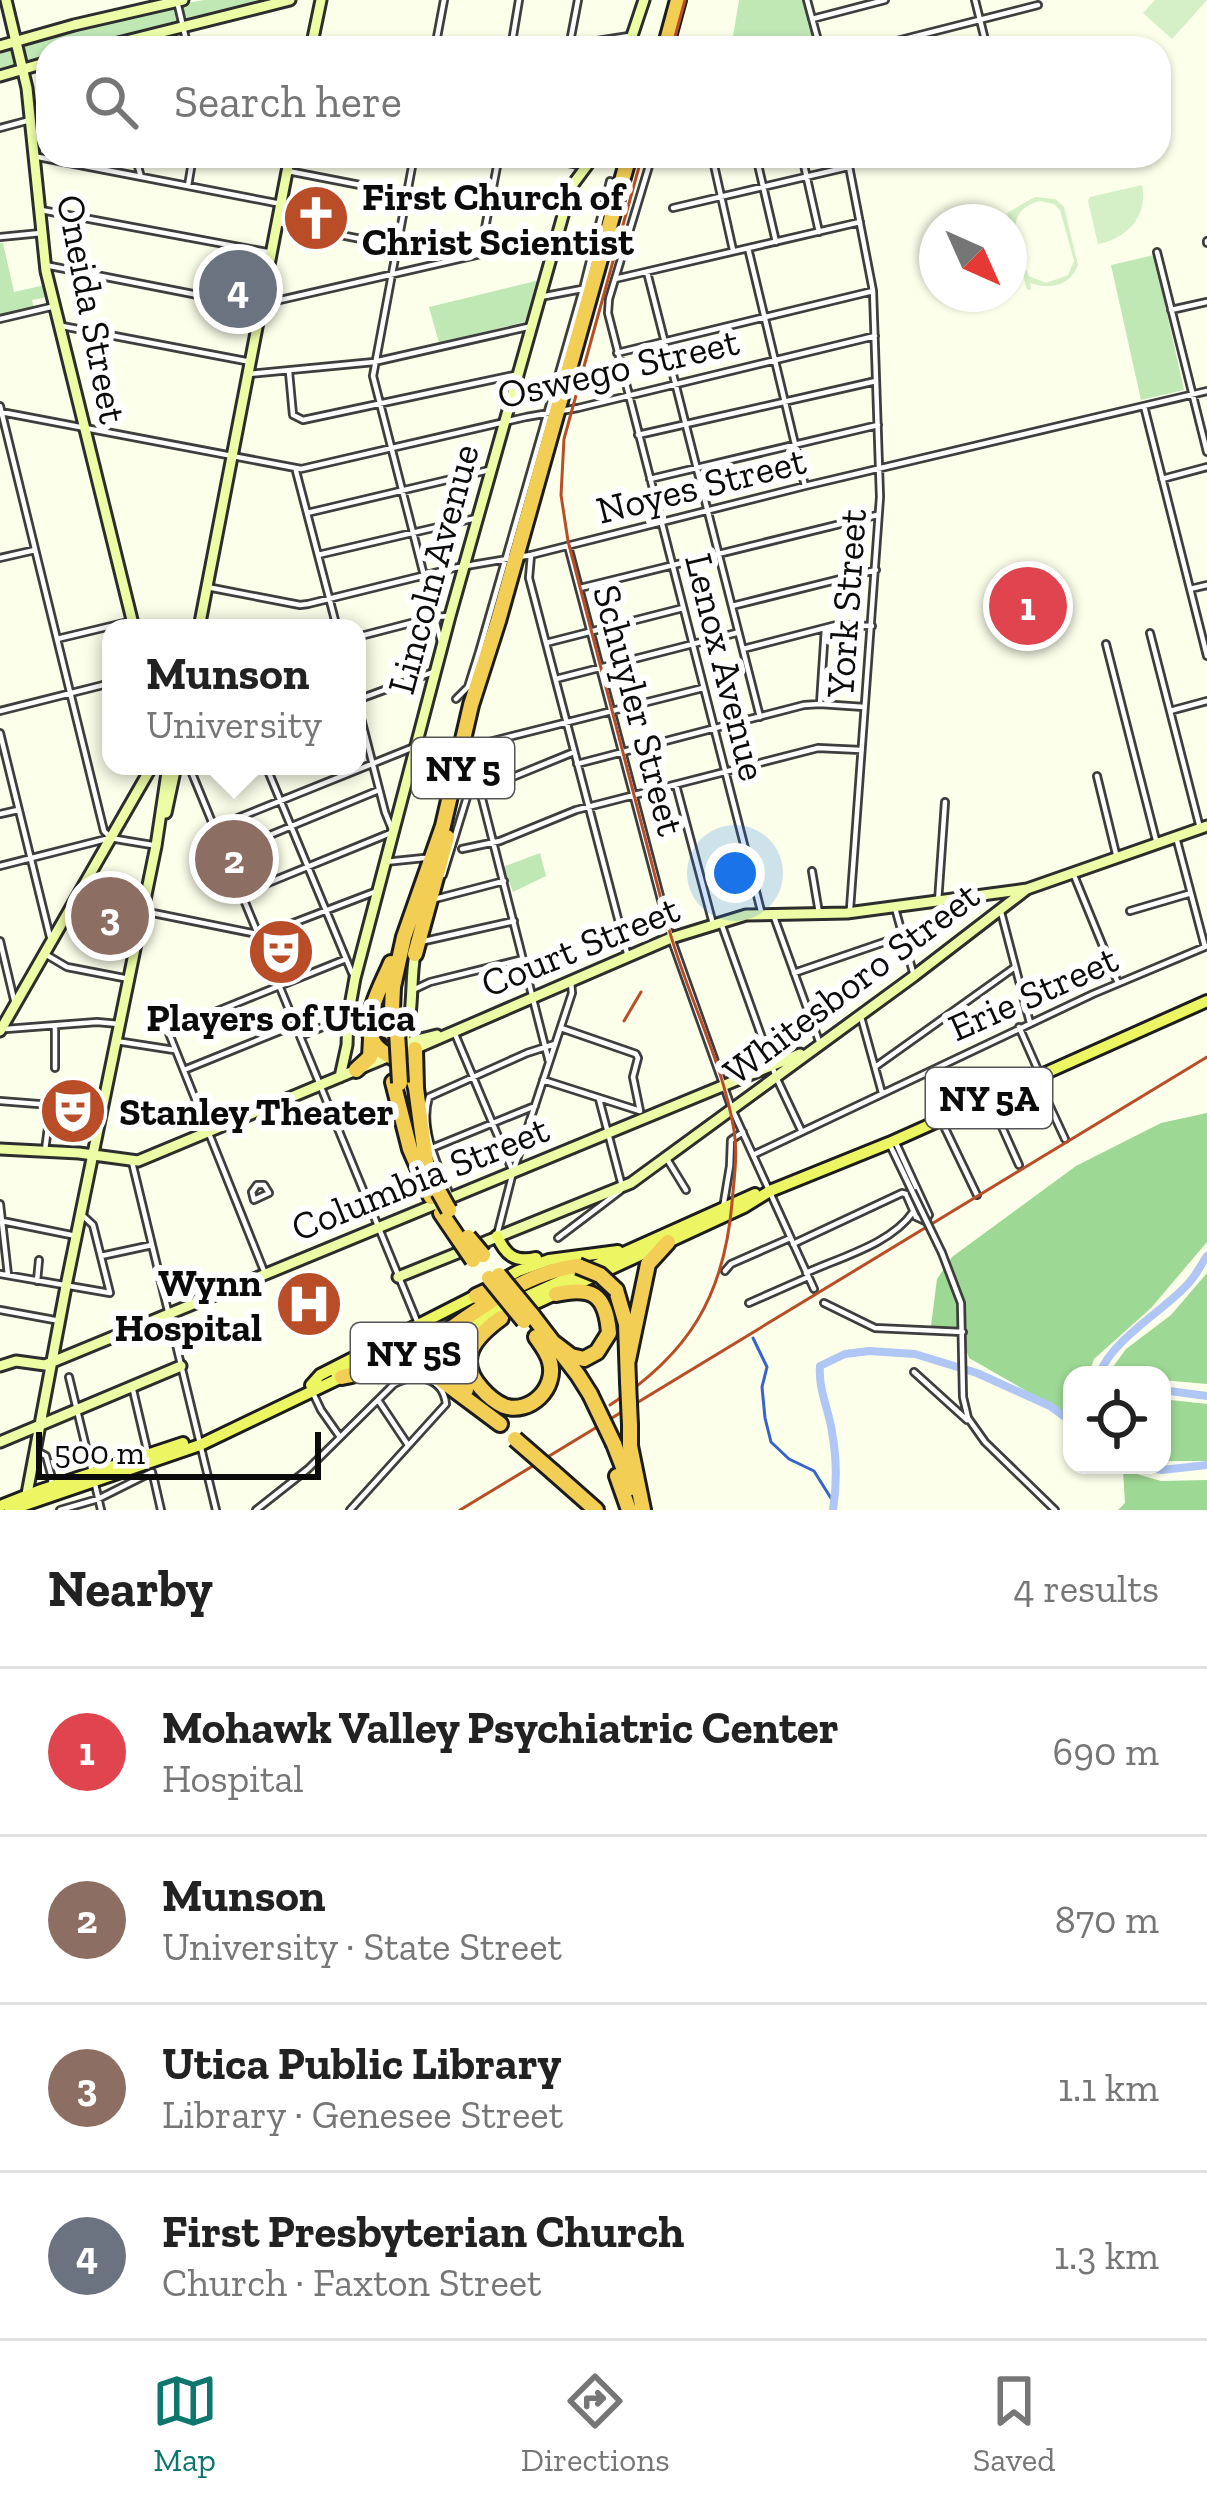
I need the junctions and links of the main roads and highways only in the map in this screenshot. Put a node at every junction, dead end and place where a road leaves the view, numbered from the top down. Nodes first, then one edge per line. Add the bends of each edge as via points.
1 (674, 0) edge
2 (664, 36) edge
3 (628, 168) edge
4 (519, 557) junction
5 (454, 812) junction
6 (413, 941) junction
7 (1207, 1001) edge
8 (371, 1039) junction
9 (406, 1049) junction
10 (356, 1070) road end
11 (403, 1085) junction
12 (770, 1191) junction
13 (442, 1202) junction
14 (497, 1236) road end
15 (668, 1242) junction
16 (590, 1265) junction
17 (556, 1294) junction
18 (476, 1297) joint
19 (604, 1307) junction
20 (516, 1314) junction
21 (428, 1335) junction
22 (536, 1336) junction
23 (554, 1343) junction
24 (628, 1360) junction
25 (342, 1377) junction
26 (312, 1387) junction
27 (488, 1395) junction
28 (586, 1397) junction
29 (500, 1424) junction
30 (610, 1447) junction
31 (110, 1471) junction
32 (93, 1476) junction
33 (98, 1496) road end
34 (0, 1506) edge
35 (21, 1506) edge
36 (596, 1510) edge
37 (629, 1510) edge
38 (641, 1510) edge

1 - 2 highway
3 - 4 highway, NY 5
4 - 5 highway, NY 5
4 - 6 highway, NY 5 via 471,705
5 - 6 highway, NY 5
5 - 6 highway
6 - 8 highway via 370,1017
6 - 11 highway, NY 5, bridge via 393,987
7 - 12 main road, NY 5A
8 - 9 highway via 380,1051
8 - 10 highway via 370,1057
9 - 11 highway
9 - 11 highway
11 - 13 highway, NY 5 via 409,1124
11 - 13 highway, NY 5 via 410,1149
12 - 15 main road, NY 5A
12 - 16 main road, NY 5A
13 - 20 highway, NY 5, bridge
14 - 16 main road via 519,1260 563,1254
15 - 16 main road, NY 5A
15 - 24 highway via 644,1274
16 - 17 main road, NY 5A
16 - 18 highway via 540,1270
16 - 19 highway
16 - 20 main road, NY 5A
16 - 21 highway via 548,1271
16 - 24 highway, bridge via 616,1290
17 - 19 highway via 587,1290
17 - 20 main road, NY 5A
18 - 21 main road
19 - 23 highway via 609,1333 598,1352 575,1358
20 - 21 main road, NY 5S
20 - 22 highway, NY 5
20 - 23 highway, NY 5
20 - 25 main road, NY 5S
20 - 27 highway via 471,1350 471,1375
21 - 26 main road, NY 5S
21 - 26 main road via 320,1375
21 - 27 highway via 458,1374
21 - 29 highway
22 - 27 highway via 551,1367 545,1391 515,1407
22 - 28 highway, NY 5
23 - 28 highway, NY 5
24 - 38 highway, bridge
25 - 26 main road, NY 5S
25 - 29 highway via 421,1367
26 - 31 main road, NY 5S via 150,1463
28 - 30 highway, NY 5, bridge
29 - 36 highway, bridge
30 - 37 highway, NY 5
30 - 38 highway, NY 5
31 - 32 main road, NY 5S
31 - 33 main road
32 - 35 main road, NY 5S
32 - 35 main road, NY 5S via 50,1487
34 - 35 main road, NY 5S

